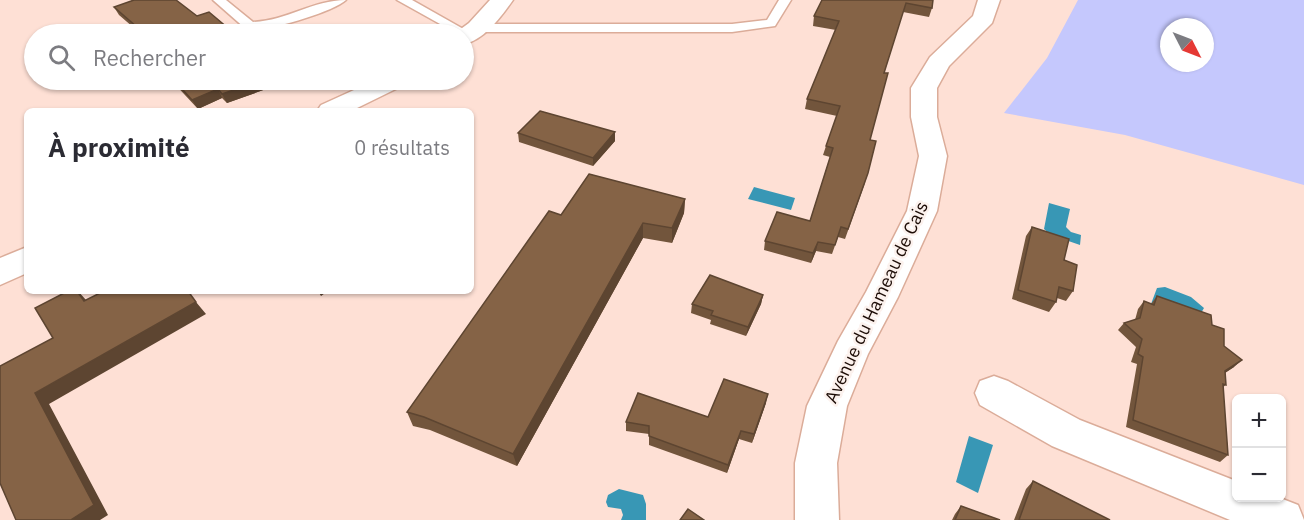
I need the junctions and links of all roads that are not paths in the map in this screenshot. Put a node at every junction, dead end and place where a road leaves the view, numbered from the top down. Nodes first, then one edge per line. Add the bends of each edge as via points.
1 (219, 0) edge
2 (340, 0) edge
3 (403, 0) edge
4 (502, 0) edge
5 (785, 0) edge
6 (989, 0) edge
7 (248, 24) edge
8 (274, 24) edge
9 (451, 24) edge
10 (474, 28) edge
11 (474, 33) edge
12 (374, 90) edge
13 (336, 108) edge
14 (24, 260) edge
15 (0, 272) edge
16 (994, 393) dead end
17 (818, 520) edge
18 (1282, 520) edge

1 - 7 lane
2 - 8 lane
3 - 9 lane
4 - 10 street
5 - 11 lane via 771,23 732,28
6 - 17 street, Avenue du Hameau de Cais via 984,18 939,62 924,88 924,117 933,156 922,210 827,406 816,463
12 - 13 street
14 - 15 street
16 - 18 street via 1066,433

